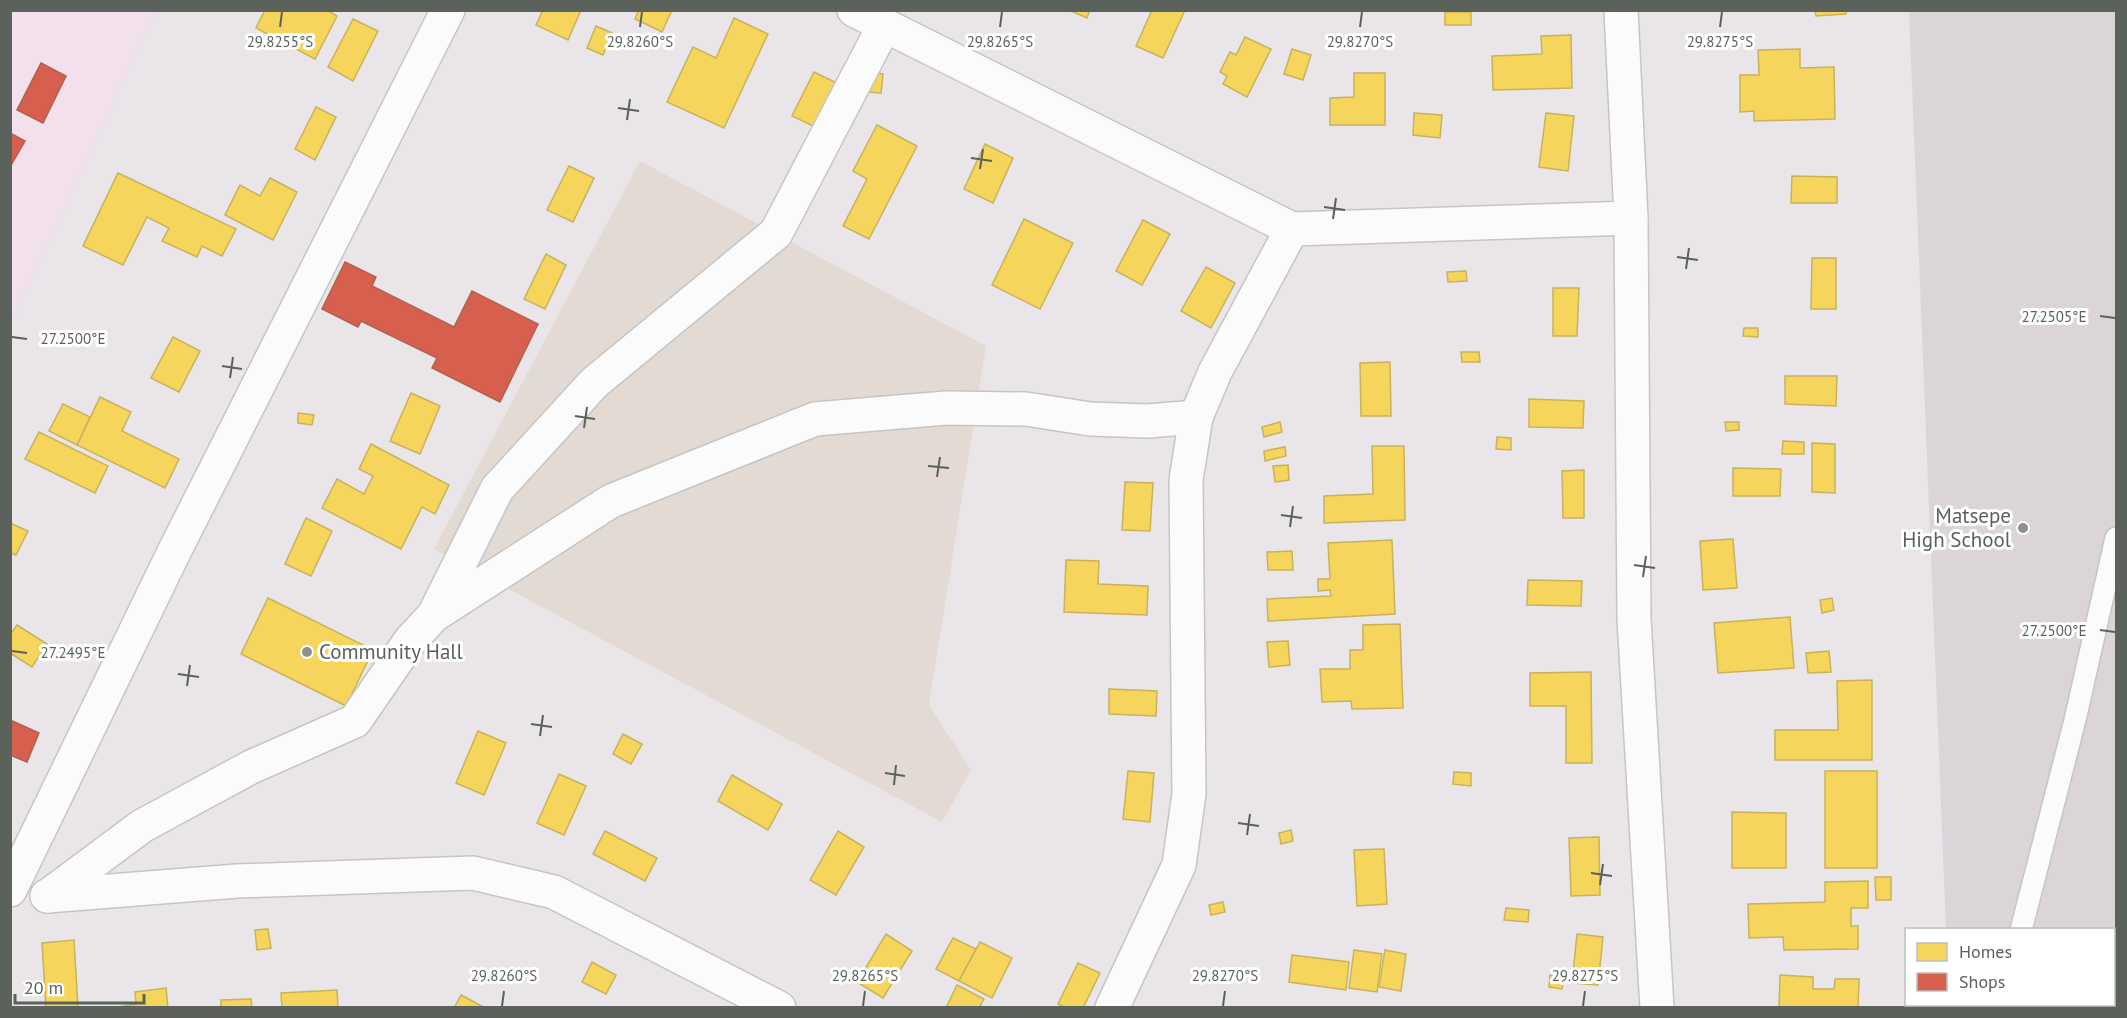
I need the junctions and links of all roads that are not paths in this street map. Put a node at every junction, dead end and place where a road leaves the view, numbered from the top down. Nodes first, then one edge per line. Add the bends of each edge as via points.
1 (448, 10) edge
2 (854, 10) edge
3 (1621, 10) edge
4 (884, 26) junction
5 (1631, 218) junction
6 (1292, 229) junction
7 (1196, 417) junction
8 (2116, 537) edge
9 (434, 615) junction
10 (10, 890) edge
11 (48, 896) junction
12 (10, 902) edge
13 (2022, 928) edge
14 (779, 1008) edge
15 (1112, 1008) edge
16 (1657, 1008) edge

1 - 10 street via 174,552
2 - 4 street
3 - 5 street
4 - 6 street
4 - 9 street via 776,232 594,383 497,489
5 - 6 street
5 - 16 street via 1634,619
6 - 7 street via 1215,372
7 - 9 street via 1148,421 1026,409 946,408 814,419 611,501
7 - 15 street via 1186,480 1189,794 1182,845 1179,865
8 - 13 lane via 2075,720
9 - 11 street via 410,642 355,721 251,767 142,826
11 - 12 street
11 - 14 street via 237,881 473,873 554,891

